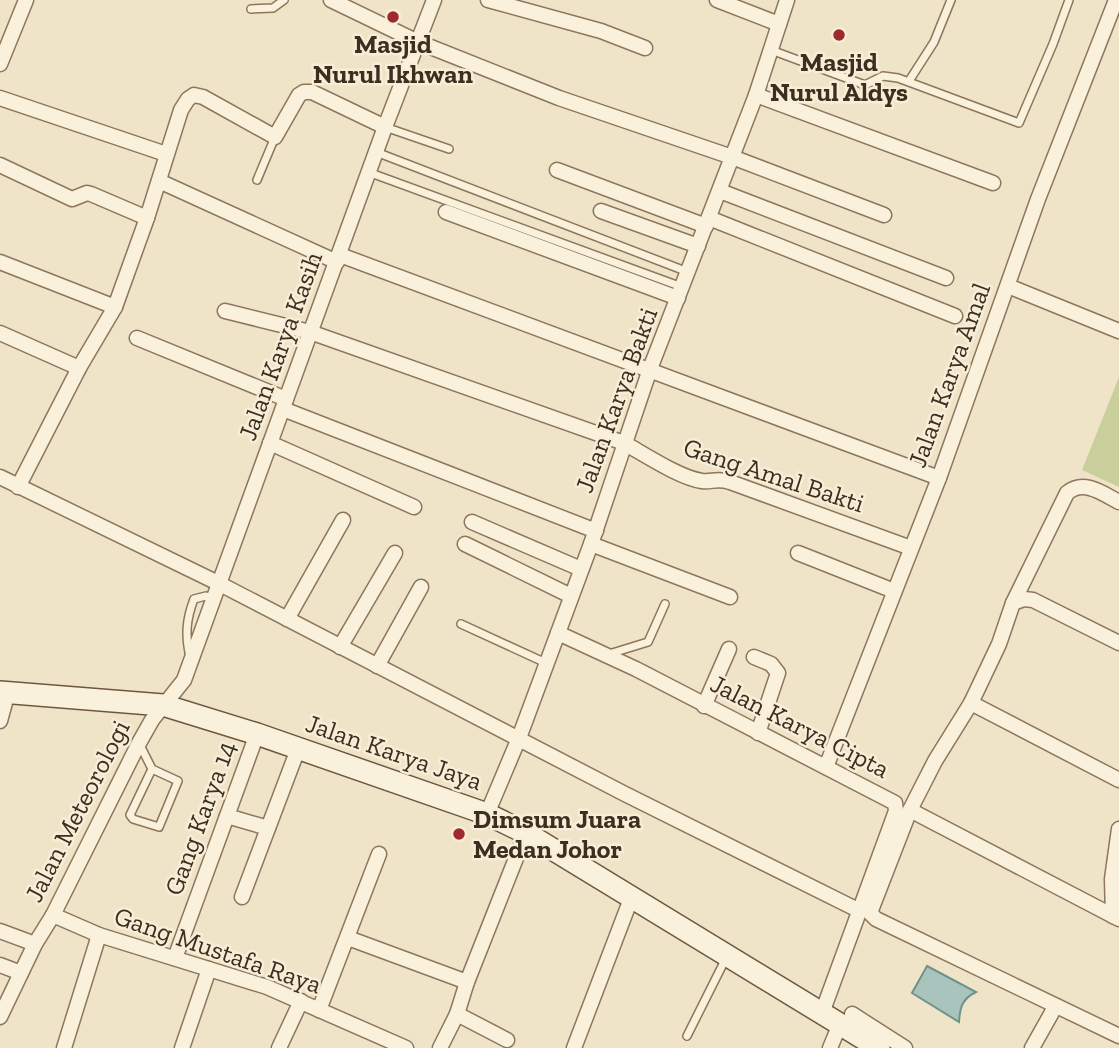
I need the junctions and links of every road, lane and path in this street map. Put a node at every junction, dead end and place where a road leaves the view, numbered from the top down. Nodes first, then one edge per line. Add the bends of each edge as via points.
1 (26, 0) edge
2 (284, 0) edge
3 (331, 0) edge
4 (434, 0) edge
5 (488, 0) edge
6 (717, 0) edge
7 (787, 0) edge
8 (951, 0) edge
9 (1069, 0) edge
10 (1116, 0) edge
11 (251, 9) dead end
12 (779, 24) junction
13 (418, 42) junction
14 (645, 48) dead end
15 (770, 50) junction
16 (0, 64) edge
17 (909, 81) junction
18 (755, 95) junction
19 (0, 98) edge
20 (385, 127) junction
21 (275, 136) junction
22 (449, 149) dead end
23 (376, 152) junction
24 (166, 154) junction
25 (732, 157) junction
26 (0, 165) edge
27 (557, 170) dead end
28 (369, 172) junction
29 (257, 180) dead end
30 (159, 181) junction
31 (993, 183) dead end
32 (720, 191) junction
33 (601, 211) dead end
34 (446, 212) dead end
35 (884, 215) dead end
36 (147, 218) junction
37 (707, 222) junction
38 (698, 246) junction
39 (338, 258) junction
40 (0, 262) edge
41 (688, 272) junction
42 (947, 278) dead end
43 (1008, 286) junction
44 (680, 293) junction
45 (116, 306) junction
46 (225, 312) dead end
47 (955, 316) dead end
48 (1119, 331) edge
49 (310, 332) junction
50 (0, 334) edge
51 (137, 338) dead end
52 (79, 368) junction
53 (650, 369) junction
54 (285, 404) junction
55 (270, 443) junction
56 (624, 443) junction
57 (0, 477) edge
58 (939, 478) junction
59 (18, 487) junction
60 (1119, 502) edge
61 (414, 507) dead end
62 (343, 520) dead end
63 (472, 522) dead end
64 (594, 538) junction
65 (465, 544) dead end
66 (911, 548) junction
67 (395, 553) dead end
68 (798, 554) dead end
69 (581, 569) junction
70 (218, 583) junction
71 (421, 587) dead end
72 (894, 591) junction
73 (571, 596) junction
74 (730, 597) dead end
75 (1013, 603) junction
76 (665, 604) dead end
77 (287, 619) junction
78 (461, 624) dead end
79 (558, 633) junction
80 (1119, 643) edge
81 (340, 647) junction
82 (729, 649) dead end
83 (606, 655) junction
84 (754, 657) dead end
85 (546, 663) junction
86 (377, 666) junction
87 (4, 692) edge
88 (971, 704) junction
89 (163, 705) junction
90 (704, 706) junction
91 (0, 721) edge
92 (758, 733) junction
93 (257, 734) junction
94 (519, 738) junction
95 (139, 743) junction
96 (298, 749) junction
97 (826, 767) junction
98 (152, 769) junction
99 (1119, 780) edge
100 (911, 810) junction
101 (487, 814) junction
102 (227, 816) junction
103 (268, 828) junction
104 (1119, 829) edge
105 (526, 833) junction
106 (379, 855) dead end
107 (632, 896) junction
108 (242, 897) dead end
109 (860, 911) junction
110 (53, 915) junction
111 (1116, 917) edge
112 (0, 931) edge
113 (99, 935) junction
114 (348, 938) junction
115 (35, 944) junction
116 (727, 956) junction
117 (175, 958) junction
118 (0, 965) edge
119 (209, 969) junction
120 (21, 972) junction
121 (467, 982) junction
122 (301, 1001) junction
123 (1055, 1007) junction
124 (318, 1010) junction
125 (457, 1014) junction
126 (0, 1017) edge
127 (838, 1017) junction
128 (687, 1036) dead end
129 (1119, 1036) edge
130 (508, 1040) dead end
131 (401, 1047) edge
132 (64, 1048) edge
133 (182, 1048) edge
134 (279, 1048) edge
135 (440, 1048) edge
136 (573, 1048) edge
137 (830, 1048) edge
138 (879, 1048) edge
139 (905, 1048) edge
140 (1032, 1048) edge

1 - 16 street
2 - 11 lane via 273,8
3 - 13 street
4 - 13 street, Jalan Karya Kasih
5 - 14 street
6 - 12 street
7 - 12 street, Jalan Karya Bakti
8 - 17 lane via 934,42
9 - 17 lane via 1019,123
10 - 43 street, Jalan Karya Amal
12 - 15 street, Jalan Karya Bakti
13 - 20 street, Jalan Karya Kasih
13 - 25 street via 559,98
15 - 17 lane via 865,85 883,76
15 - 18 street, Jalan Karya Bakti
18 - 25 street, Jalan Karya Bakti
18 - 31 street
19 - 24 street
20 - 21 street via 304,92
20 - 22 lane
20 - 23 street, Jalan Karya Kasih
21 - 24 street via 194,95 181,110
21 - 29 lane
23 - 28 street, Jalan Karya Kasih
23 - 41 lane
24 - 30 street
25 - 32 street, Jalan Karya Bakti
25 - 35 street
26 - 36 street via 72,199 87,193
27 - 37 street
28 - 39 street, Jalan Karya Kasih
28 - 44 lane
30 - 36 street
30 - 39 street
32 - 37 street, Jalan Karya Bakti
32 - 42 street
33 - 38 street
34 - 44 street
36 - 45 street
37 - 38 street, Jalan Karya Bakti
37 - 47 street
38 - 41 street, Jalan Karya Bakti
39 - 49 street, Jalan Karya Kasih
39 - 53 street
40 - 45 street
41 - 44 street, Jalan Karya Bakti
43 - 48 street
43 - 58 street, Jalan Karya Amal
44 - 53 street, Jalan Karya Bakti
45 - 52 street
46 - 49 street, Gang Amal Bakti
49 - 54 street, Jalan Karya Kasih
49 - 56 street, Gang Amal Bakti
50 - 52 street
51 - 54 street
52 - 59 street
53 - 56 street, Jalan Karya Bakti
53 - 58 street
54 - 55 street, Jalan Karya Kasih
54 - 64 street
55 - 61 street
55 - 70 street, Jalan Karya Kasih
56 - 64 street, Jalan Karya Bakti
56 - 66 street, Gang Amal Bakti via 698,480 730,482
57 - 59 street
58 - 66 street, Jalan Karya Amal
59 - 70 street
60 - 75 street via 1087,486 1067,493
62 - 77 street
63 - 69 street
64 - 69 street, Jalan Karya Bakti
64 - 74 street
65 - 73 street
66 - 72 street, Jalan Karya Amal
67 - 81 street
68 - 72 street
69 - 73 street, Jalan Karya Bakti
70 - 77 street
70 - 89 street, Jalan Karya Kasih via 184,680
71 - 86 street
72 - 97 street, Jalan Karya Amal
73 - 79 street, Jalan Karya Bakti
75 - 80 street via 1033,600
75 - 88 street
76 - 83 lane via 649,642
77 - 81 street
78 - 85 lane
79 - 83 street, Jalan Karya Cipta
79 - 85 street, Jalan Karya Bakti
81 - 86 street
82 - 90 street
83 - 90 street, Jalan Karya Cipta
84 - 92 street via 774,666 778,673
85 - 94 street, Jalan Karya Bakti
86 - 94 street
87 - 89 main road, Jalan Karya Jaya
87 - 91 street
88 - 99 street
88 - 100 street
89 - 93 main road, Jalan Karya Jaya
89 - 95 street, Jalan Meteorologi
90 - 92 street, Jalan Karya Cipta
92 - 97 street, Jalan Karya Cipta
93 - 96 main road, Jalan Karya Jaya
93 - 102 street, Gang Karya 14
94 - 101 street, Jalan Karya Bakti
94 - 109 street
95 - 98 lane
95 - 110 street, Jalan Meteorologi
96 - 101 main road, Jalan Karya Jaya
96 - 103 street
97 - 109 street, Jalan Karya Cipta via 892,800 897,807
98 - 98 lane via 178,783 159,827 130,815
100 - 111 street
100 - 123 street via 871,915
101 - 105 main road, Jalan Karya Jaya
102 - 103 street
102 - 117 street, Gang Karya 14
103 - 108 street
104 - 111 street via 1112,878
105 - 107 main road, Jalan Karya Jaya
105 - 121 street
106 - 114 street
107 - 116 main road, Jalan Karya Jaya
107 - 136 street
109 - 127 street, Jalan Karya Cipta
110 - 113 street, Gang Mustafa Raya
110 - 115 street, Jalan Meteorologi
112 - 115 street
113 - 117 street, Gang Mustafa Raya
113 - 132 street
114 - 121 street
114 - 124 street
115 - 120 street, Jalan Meteorologi
116 - 127 main road, Jalan Karya Jaya
116 - 128 lane
117 - 119 street, Gang Mustafa Raya
118 - 120 street
119 - 122 street, Gang Mustafa Raya
119 - 133 street
120 - 126 street, Jalan Meteorologi
121 - 125 street
122 - 124 street, Gang Mustafa Raya
122 - 134 street
123 - 129 street
123 - 140 street
124 - 131 street, Gang Mustafa Raya
125 - 130 street
125 - 135 street
127 - 137 street, Jalan Karya Cipta
127 - 138 main road, Jalan Karya Jaya
127 - 139 street

